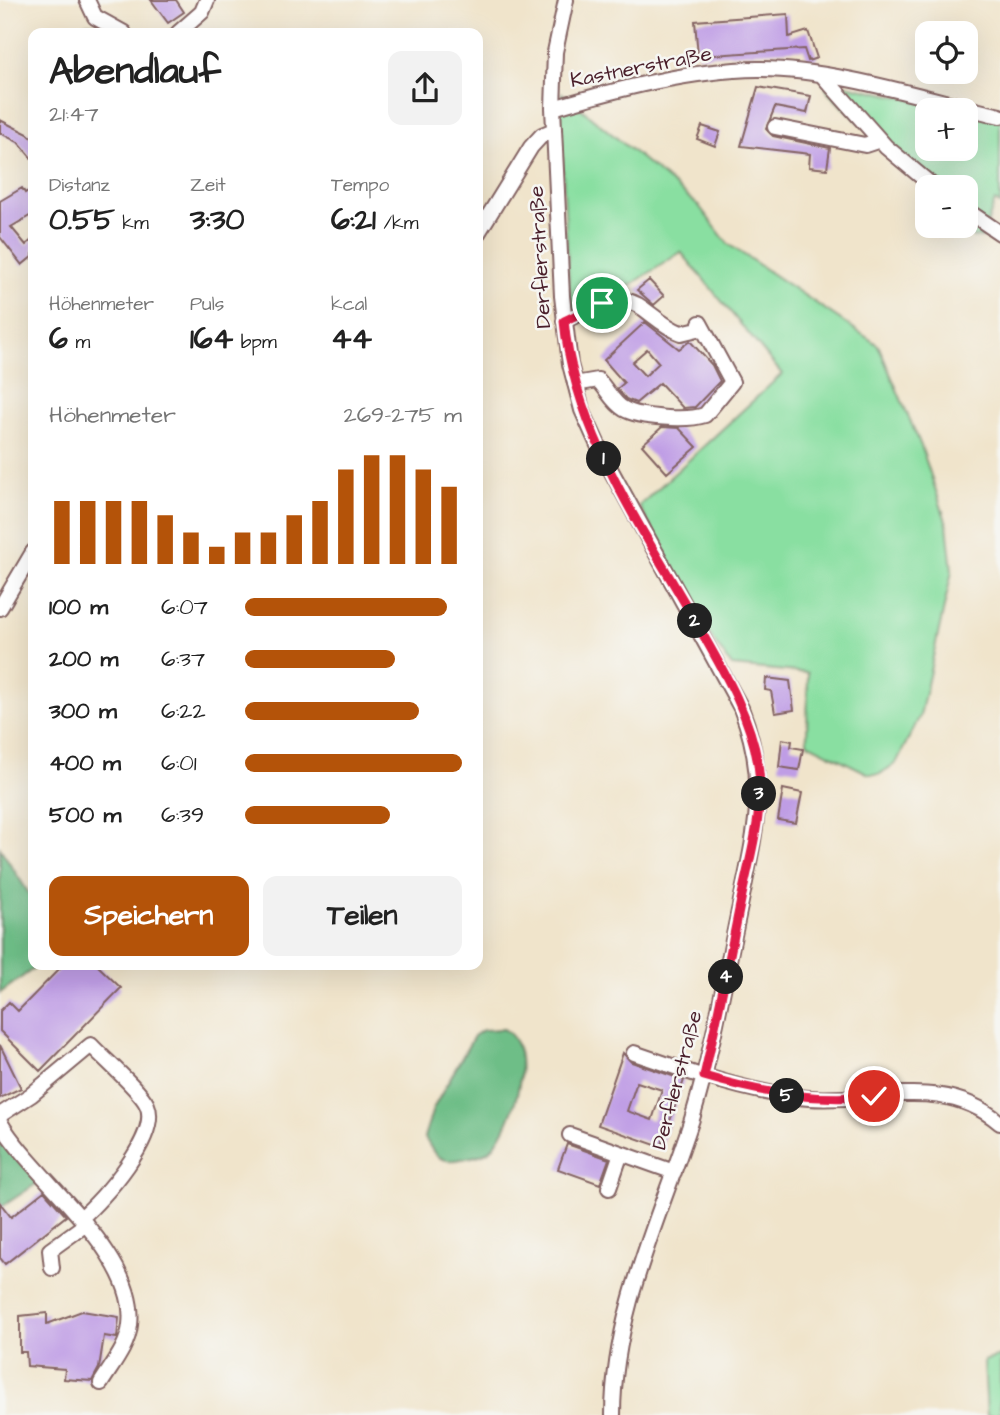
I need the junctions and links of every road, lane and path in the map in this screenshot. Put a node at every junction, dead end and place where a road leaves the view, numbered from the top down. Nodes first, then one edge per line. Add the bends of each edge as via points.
1 (87, 0) edge
2 (566, 0) edge
3 (201, 4) edge
4 (115, 28) edge
5 (182, 28) edge
6 (822, 75) junction
7 (553, 107) junction
8 (1000, 116) edge
9 (775, 127) dead end
10 (554, 130) junction
11 (880, 140) junction
12 (920, 175) edge
13 (978, 218) edge
14 (483, 225) edge
15 (1000, 233) edge
16 (564, 321) junction
17 (575, 384) junction
18 (28, 560) edge
19 (0, 608) edge
20 (635, 1053) dead end
21 (704, 1077) junction
22 (0, 1115) edge
23 (0, 1122) edge
24 (1000, 1123) edge
25 (570, 1135) dead end
26 (621, 1153) junction
27 (674, 1172) junction
28 (609, 1188) dead end
29 (84, 1221) junction
30 (52, 1268) dead end
31 (102, 1382) dead end
32 (612, 1415) edge

1 - 4 street via 96,17
2 - 7 street, Derflerstraße via 555,52
3 - 5 street
6 - 7 street, Kastnerstraße via 760,69 704,73
6 - 8 street, Kastnerstraße
6 - 11 street
7 - 10 street, Derflerstraße
9 - 11 street via 865,145
10 - 14 street via 531,147
10 - 16 street, Derflerstraße
11 - 12 street
13 - 15 street
16 - 17 street, Derflerstraße
16 - 17 street via 621,298 637,303 681,333 701,325 732,383 701,417 656,417 630,411 618,405 598,380
17 - 21 street, Derflerstraße via 602,454 731,685 750,731 758,767 755,827
18 - 19 street
20 - 21 street
21 - 24 street via 810,1098 942,1094 971,1103
21 - 27 street, Derflerstraße
22 - 29 street via 31,1096 91,1045 146,1104 143,1142
23 - 29 street via 13,1143
25 - 26 street
26 - 27 street
26 - 28 street
27 - 32 street, Derflerstraße via 623,1326
29 - 30 street via 50,1250
29 - 31 street via 116,1270 130,1312 129,1333

